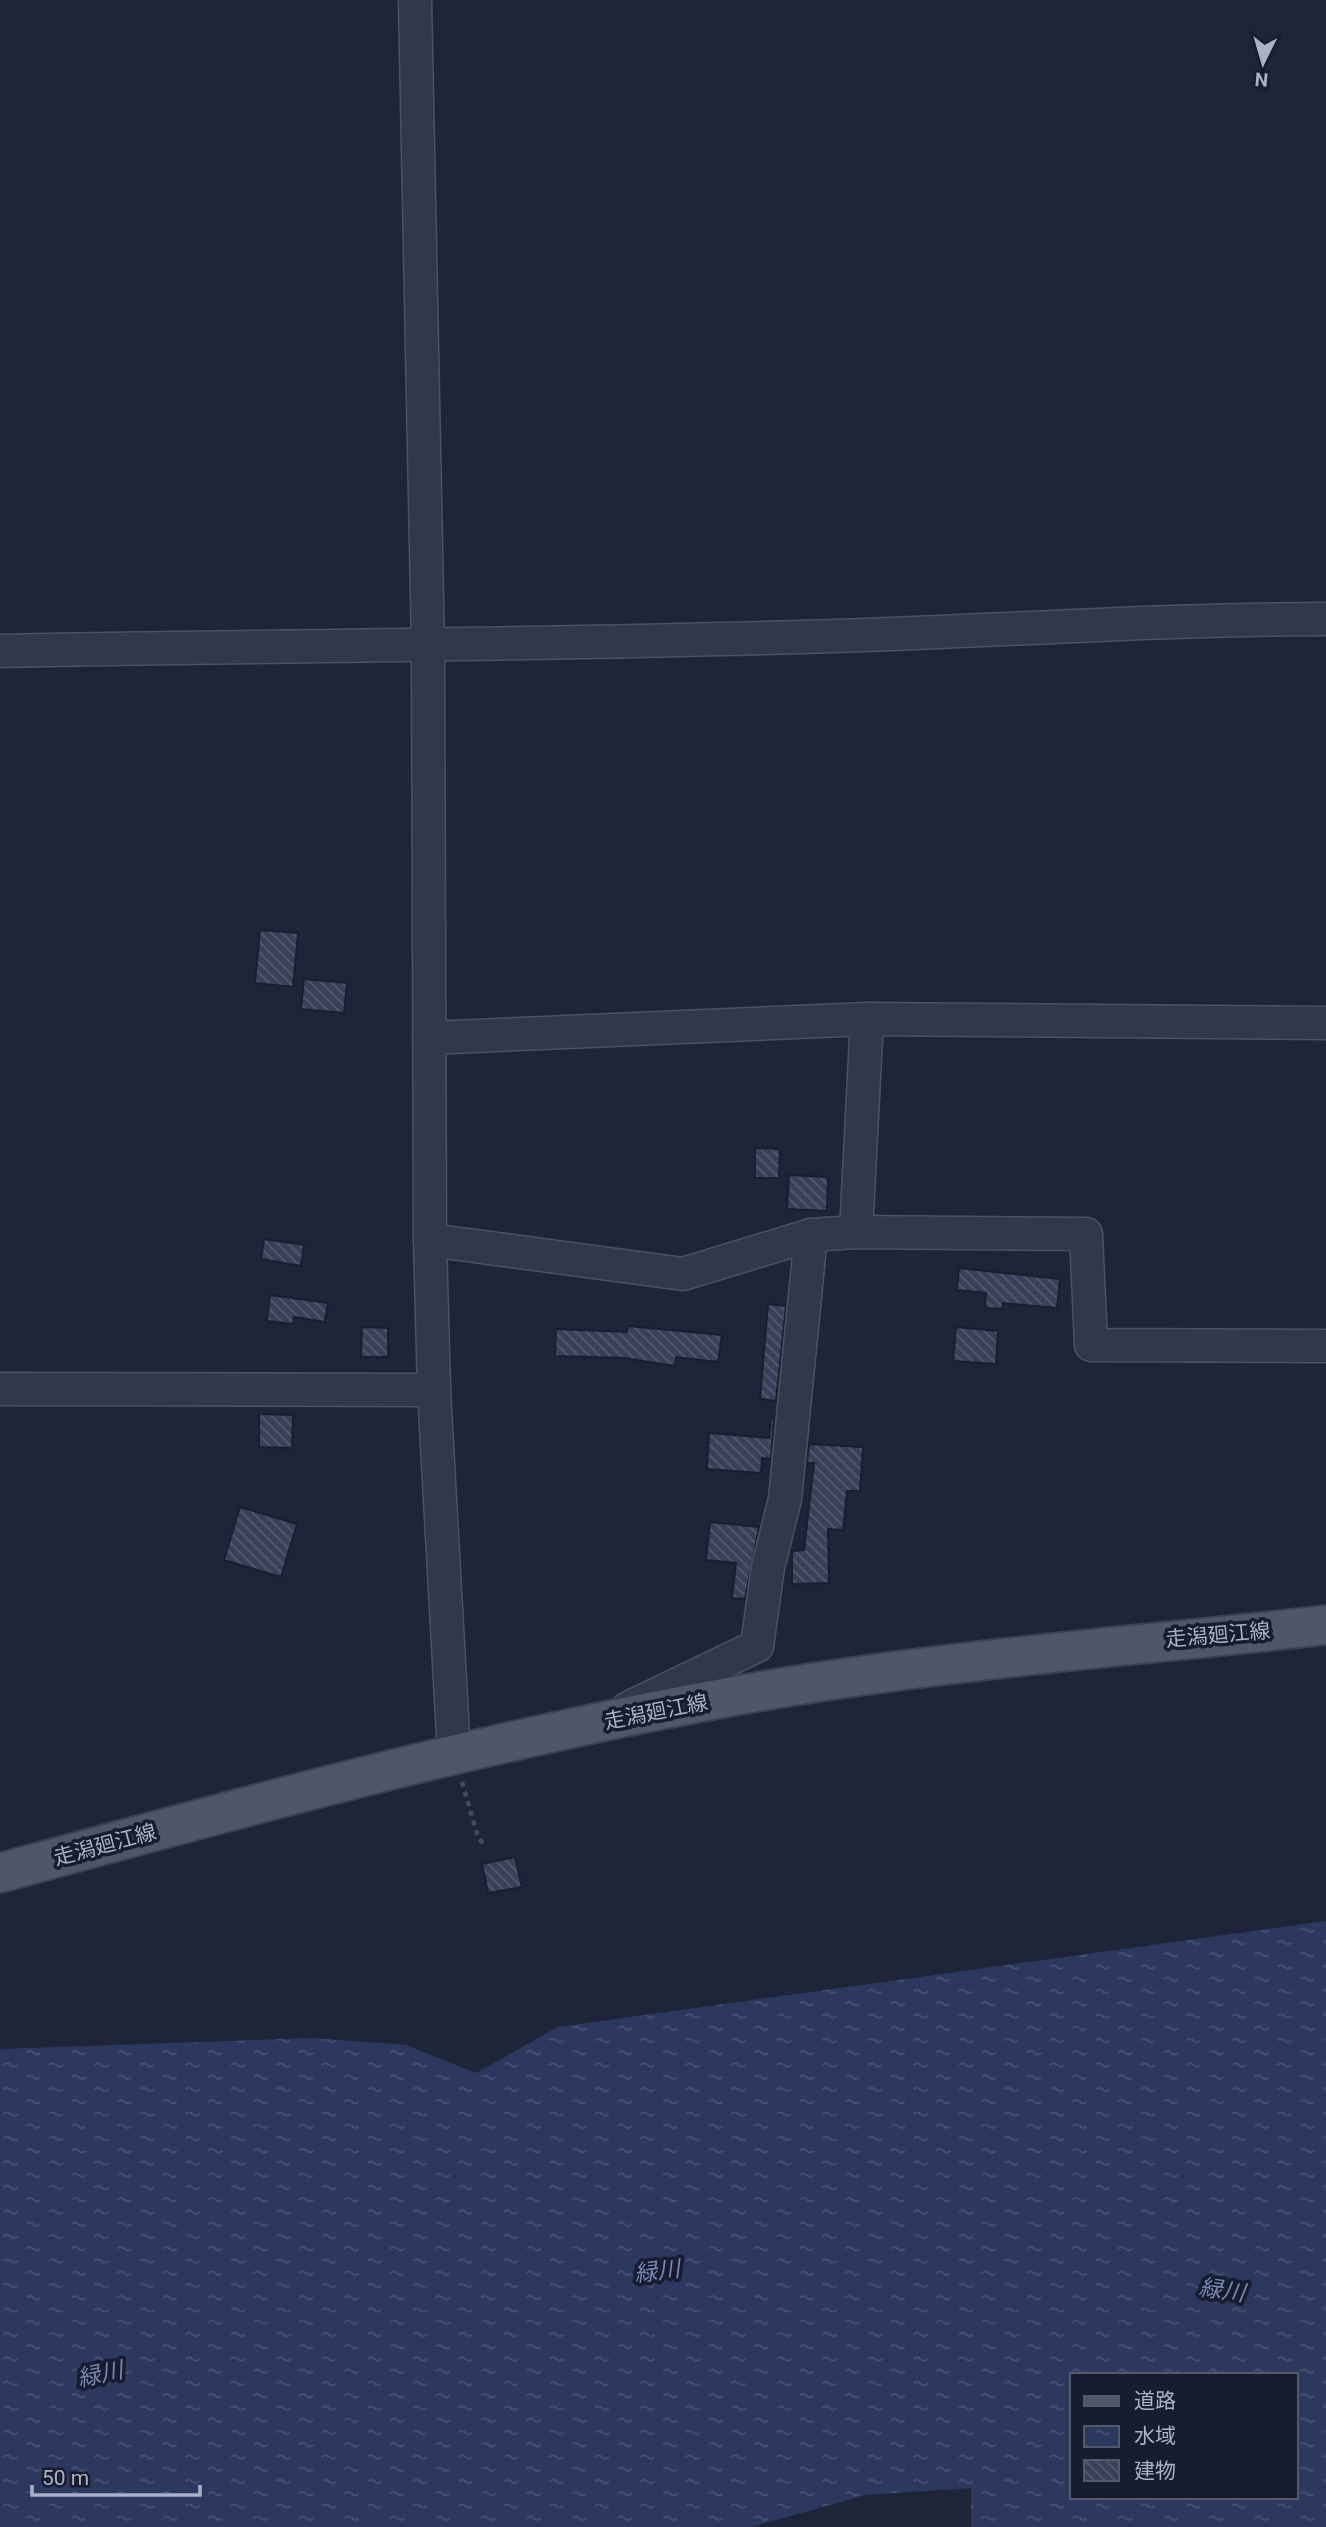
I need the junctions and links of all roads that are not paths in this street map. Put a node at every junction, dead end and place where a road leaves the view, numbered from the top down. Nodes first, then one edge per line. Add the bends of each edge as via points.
1 (415, 0) edge
2 (1326, 619) edge
3 (428, 647) junction
4 (0, 651) edge
5 (867, 1019) junction
6 (1326, 1023) edge
7 (429, 1038) junction
8 (856, 1231) junction
9 (811, 1235) junction
10 (430, 1240) junction
11 (1326, 1346) edge
12 (0, 1389) edge
13 (434, 1390) junction
14 (1326, 1625) edge
15 (592, 1725) junction
16 (454, 1754) junction
17 (0, 1873) edge

1 - 3 street
2 - 3 street via 1210,619
3 - 4 street
3 - 7 street
5 - 6 street
5 - 7 street
5 - 8 street
7 - 10 street
8 - 9 street
8 - 11 street via 1086,1234 1091,1345
9 - 10 street via 683,1274
9 - 15 street via 785,1499 768,1567 757,1646
10 - 13 street
12 - 13 street
13 - 16 street
14 - 15 main road, 走潟廻江線 via 957,1662 783,1688
15 - 16 main road, 走潟廻江線
16 - 17 main road, 走潟廻江線

